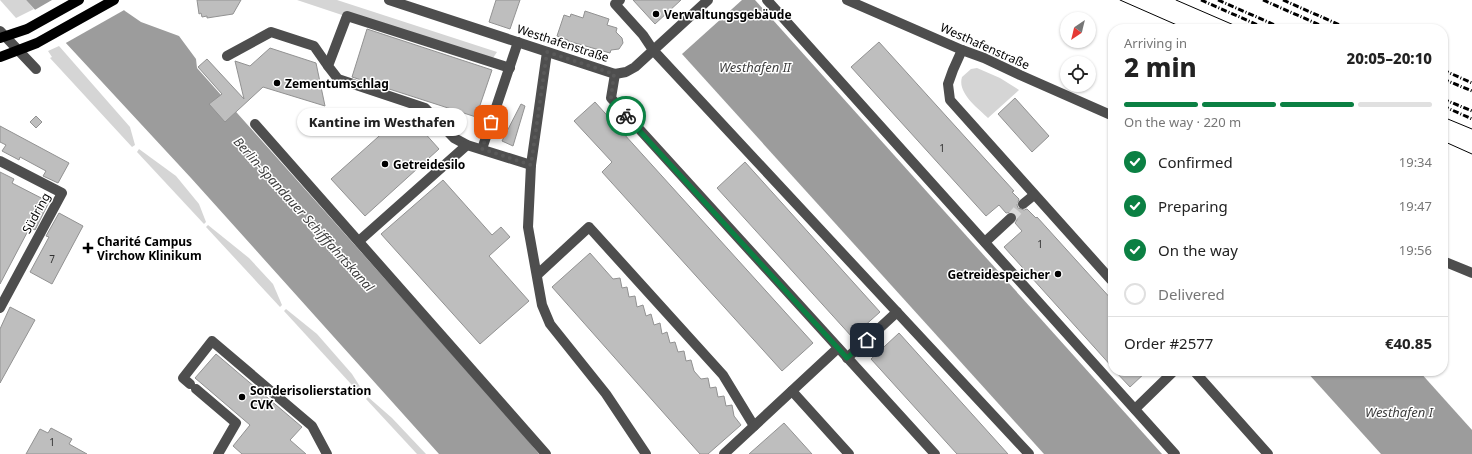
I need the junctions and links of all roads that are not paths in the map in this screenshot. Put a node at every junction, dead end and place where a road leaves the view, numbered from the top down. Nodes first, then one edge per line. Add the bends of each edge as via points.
1 (80, 0) edge
2 (114, 0) edge
3 (389, 0) edge
4 (620, 0) edge
5 (708, 0) edge
6 (767, 0) edge
7 (847, 0) edge
8 (2, 35) edge
9 (518, 42) junction
10 (653, 50) junction
11 (962, 50) junction
12 (19, 51) junction
13 (547, 52) junction
14 (227, 56) dead end
15 (0, 58) edge
16 (328, 66) junction
17 (510, 68) junction
18 (36, 69) dead end
19 (614, 74) junction
20 (1108, 114) edge
21 (255, 124) dead end
22 (467, 145) junction
23 (482, 149) junction
24 (0, 160) edge
25 (531, 165) junction
26 (1034, 195) junction
27 (1024, 204) tunnel mouth
28 (1011, 218) tunnel mouth
29 (359, 241) junction
30 (985, 242) junction
31 (1448, 262) edge
32 (1472, 273) edge
33 (537, 275) junction
34 (1108, 276) edge
35 (0, 308) edge
36 (897, 312) junction
37 (838, 348) junction
38 (847, 358) junction
39 (1169, 376) edge
40 (1198, 376) edge
41 (792, 391) junction
42 (1135, 409) junction
43 (754, 426) junction
44 (218, 454) edge
45 (328, 454) edge
46 (546, 454) edge
47 (646, 454) edge
48 (724, 454) edge
49 (849, 454) edge
50 (935, 454) edge
51 (1029, 454) edge
52 (1175, 454) edge
53 (1268, 454) edge

1 - 8 main road via 25,29
2 - 12 main road
3 - 9 street, Westhafenstraße
4 - 10 street via 615,4
5 - 10 street, Westhafenstraße
6 - 30 street
7 - 11 street, Westhafenstraße
8 - 12 street
9 - 13 street, Westhafenstraße
9 - 17 street
10 - 19 street, Westhafenstraße via 635,67
10 - 36 street
11 - 20 street, Westhafenstraße
11 - 26 street via 948,84 950,100
12 - 15 main road
12 - 18 street
13 - 19 street, Westhafenstraße
13 - 25 street
14 - 16 street via 271,32 314,46
16 - 17 street via 348,16
16 - 22 street via 338,79 425,108 454,138
17 - 23 street
19 - 37 street via 611,98
21 - 29 street
22 - 23 street
22 - 29 street
23 - 25 street
24 - 35 street, Südring via 62,193
25 - 33 street via 528,227
26 - 27 street
26 - 34 street
28 - 30 street
29 - 46 street
30 - 42 street
31 - 32 street
33 - 43 street via 589,227 723,375
33 - 47 street via 542,304 550,324 606,394
36 - 38 street
36 - 51 street
37 - 38 street
37 - 41 street
38 - 50 street
39 - 42 street
40 - 53 street
41 - 43 street
41 - 49 street
42 - 52 street
43 - 48 street
44 - 45 street via 236,423 183,378 212,341 312,426

